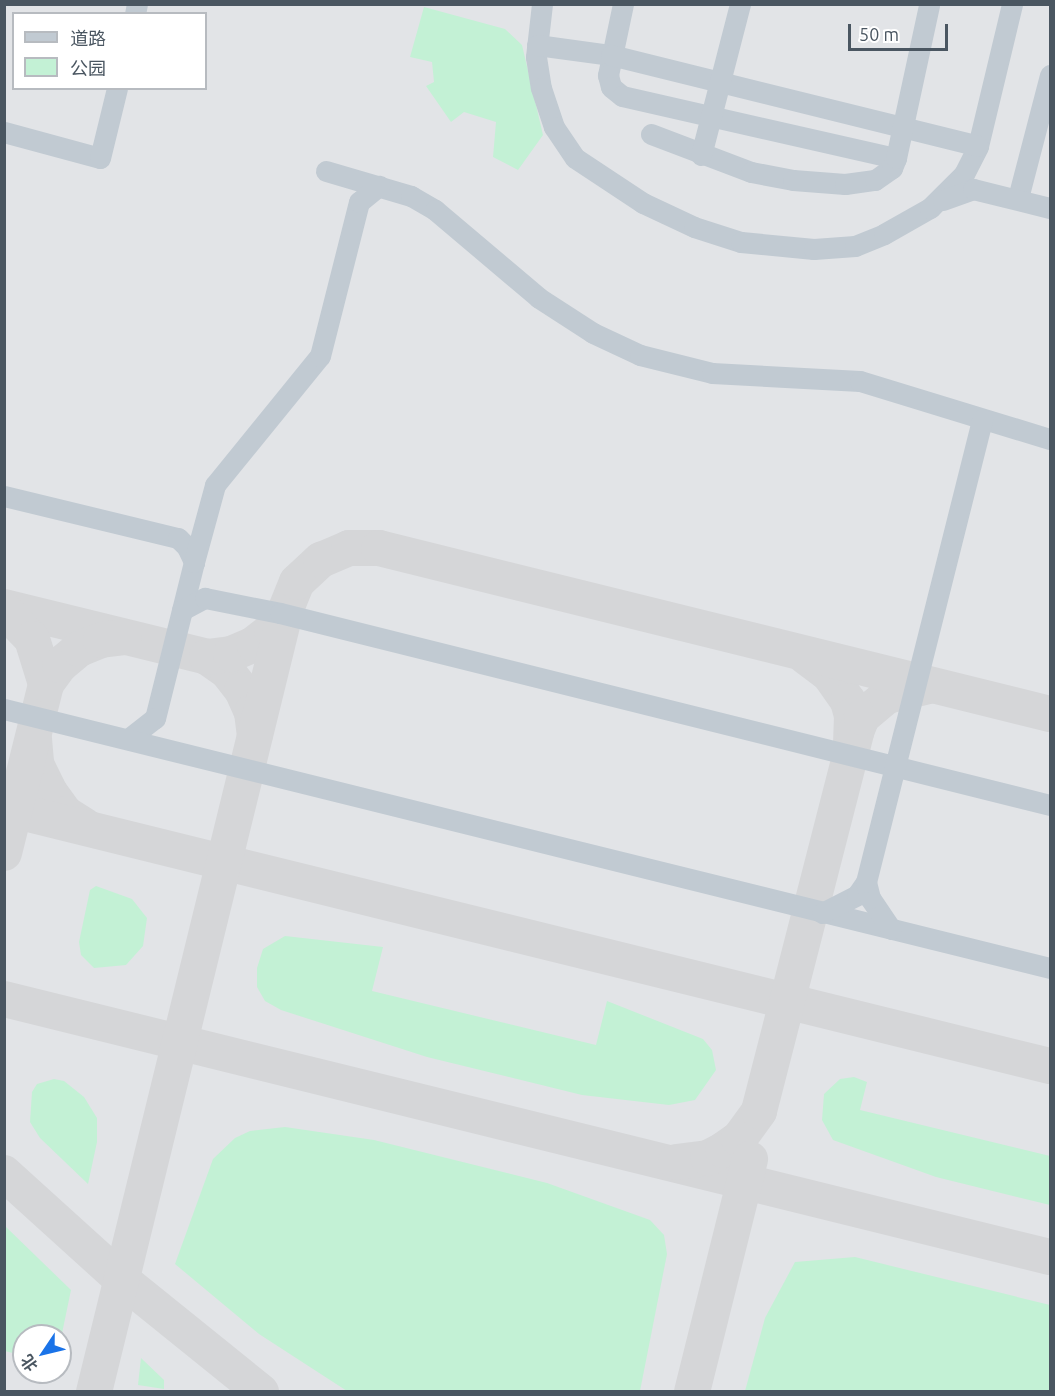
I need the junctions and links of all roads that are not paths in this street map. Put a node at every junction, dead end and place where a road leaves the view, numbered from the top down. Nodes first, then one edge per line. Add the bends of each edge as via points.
1 (542, 4) edge
2 (623, 4) edge
3 (740, 4) edge
4 (1012, 4) edge
5 (929, 6) dead end
6 (537, 45) junction
7 (611, 55) junction
8 (1050, 75) edge
9 (720, 82) junction
10 (117, 90) edge
11 (712, 116) junction
12 (903, 125) junction
13 (4, 132) edge
14 (651, 134) dead end
15 (978, 146) junction
16 (701, 155) junction
17 (896, 158) junction
18 (379, 186) junction
19 (1018, 198) junction
20 (359, 202) junction
21 (1050, 207) edge
22 (930, 208) junction
23 (982, 419) junction
24 (1050, 439) edge
25 (4, 496) edge
26 (202, 524) junction
27 (178, 538) junction
28 (193, 568) junction
29 (213, 598) junction
30 (182, 610) junction
31 (4, 709) edge
32 (155, 718) junction
33 (128, 739) junction
34 (176, 752) junction
35 (894, 766) junction
36 (1050, 805) edge
37 (866, 882) junction
38 (822, 913) junction
39 (891, 929) junction
40 (1050, 968) edge

1 - 6 street
2 - 7 street
3 - 9 street
4 - 15 street
5 - 12 street
6 - 7 street
6 - 22 street via 541,88 554,127 575,158 643,203 694,227 741,242 783,248 855,246
7 - 9 street
7 - 11 street via 608,83 616,93
8 - 19 street
9 - 11 street
9 - 12 street
10 - 13 street via 100,158
11 - 16 street
11 - 17 street
12 - 15 street
12 - 17 street
14 - 16 street
15 - 22 street via 964,174
16 - 17 street via 772,176 845,184 884,176
18 - 20 street
18 - 20 street via 336,174
18 - 23 street via 411,196 435,210 538,298 593,333 640,355 712,373 860,381
19 - 21 street
19 - 22 street via 973,189
20 - 26 street via 320,357 215,485
23 - 24 street
23 - 35 street
25 - 27 street
26 - 27 street via 194,533
26 - 28 street
27 - 28 street
28 - 29 street via 199,588
28 - 30 street
29 - 30 street via 195,601
29 - 35 street
30 - 32 street
31 - 33 street
32 - 33 street
32 - 34 street via 164,742
33 - 34 street
34 - 38 street
35 - 36 street
35 - 37 street
37 - 38 street via 857,895
37 - 39 street via 870,898
38 - 39 street
39 - 40 street

